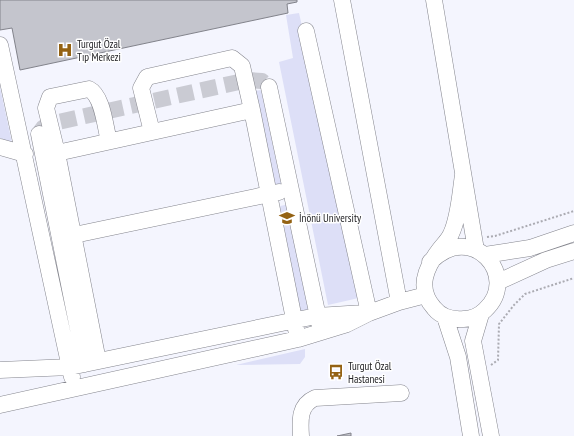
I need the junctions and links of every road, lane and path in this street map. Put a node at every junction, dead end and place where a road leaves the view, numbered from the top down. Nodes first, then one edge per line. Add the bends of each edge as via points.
1 (342, 0) edge
2 (434, 0) edge
3 (306, 31) dead end
4 (0, 45) edge
5 (269, 87) dead end
6 (252, 110) junction
7 (152, 132) junction
8 (39, 134) dead end
9 (109, 142) junction
10 (0, 146) edge
11 (57, 153) junction
12 (25, 154) junction
13 (463, 175) junction
14 (290, 190) junction
15 (269, 194) junction
16 (574, 211) edge
17 (574, 233) edge
18 (67, 237) junction
19 (479, 247) junction
20 (574, 251) edge
21 (430, 262) junction
22 (574, 278) edge
23 (498, 282) junction
24 (426, 295) junction
25 (400, 302) junction
26 (369, 313) junction
27 (481, 314) junction
28 (317, 316) junction
29 (445, 317) junction
30 (296, 320) junction
31 (321, 333) junction
32 (298, 340) junction
33 (84, 364) junction
34 (0, 370) edge
35 (479, 375) junction
36 (75, 388) junction
37 (401, 393) dead end
38 (0, 405) edge
39 (301, 435) edge
40 (471, 436) edge
41 (491, 436) edge

1 - 25 street
2 - 13 street
3 - 26 street
4 - 12 street
5 - 14 street
6 - 7 street
6 - 7 street via 242,66 232,58 147,78 141,88
6 - 15 street
7 - 9 street
8 - 18 street
9 - 11 street
9 - 11 street via 98,98 94,92 89,89 50,97 46,108
10 - 12 street
11 - 18 street
12 - 33 street
13 - 19 street
13 - 21 street via 451,235
14 - 15 street
14 - 28 street
15 - 18 street
15 - 30 street
16 - 19 path via 495,236
17 - 19 street via 530,248
18 - 33 street
19 - 21 street via 451,247 439,253
19 - 23 street via 494,268
20 - 23 street via 546,260
21 - 24 street via 425,273
22 - 35 path via 525,294 514,305 499,324 498,360
23 - 27 street via 493,300
24 - 25 street
24 - 29 street via 437,311
25 - 26 street
26 - 28 street
26 - 31 street
27 - 29 street via 470,319 457,320
27 - 35 street via 473,341
28 - 30 street
28 - 31 street
29 - 40 street via 458,357
30 - 32 street
30 - 33 street
31 - 32 street
32 - 36 street
33 - 34 street
33 - 36 street
35 - 41 street
36 - 38 street
37 - 39 street via 315,398 306,403 301,412

